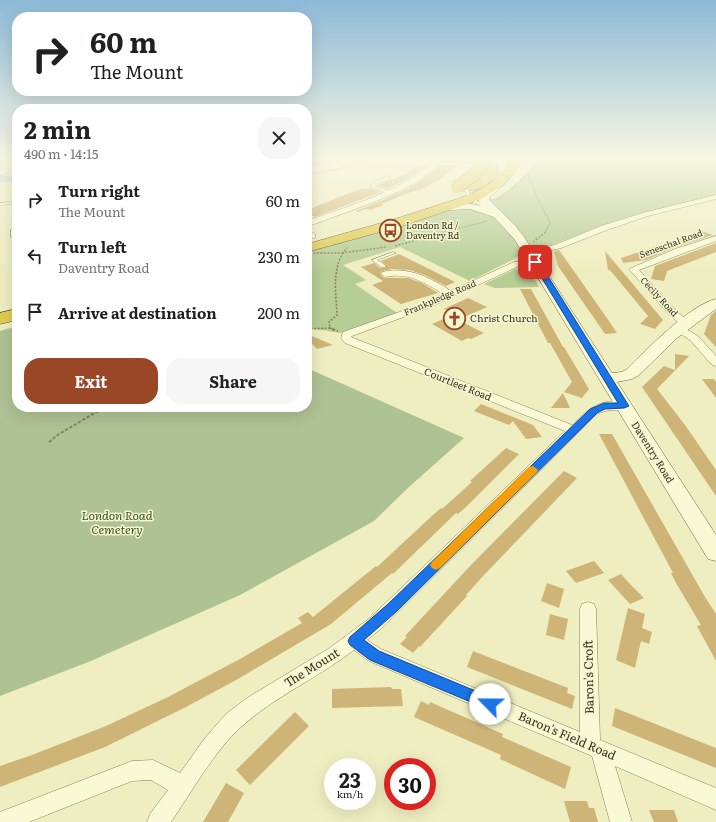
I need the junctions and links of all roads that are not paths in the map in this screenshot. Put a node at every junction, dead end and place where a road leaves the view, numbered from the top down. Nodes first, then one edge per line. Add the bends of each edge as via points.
1 (377, 196) edge
2 (450, 196) edge
3 (465, 196) edge
4 (476, 196) edge
5 (485, 196) edge
6 (716, 197) edge
7 (432, 199) dead end
8 (12, 203) edge
9 (0, 204) edge
10 (449, 207) junction
11 (413, 208) junction
12 (312, 217) edge
13 (499, 217) junction
14 (319, 220) junction
15 (12, 231) dead end
16 (312, 231) edge
17 (12, 236) edge
18 (312, 237) edge
19 (312, 237) edge
20 (716, 238) edge
21 (394, 253) dead end
22 (530, 253) junction
23 (633, 269) joint
24 (384, 270) joint
25 (451, 295) junction
26 (716, 303) edge
27 (12, 315) edge
28 (0, 318) edge
29 (12, 322) edge
30 (0, 325) edge
31 (682, 325) junction
32 (347, 335) joint
33 (716, 363) edge
34 (608, 378) junction
35 (624, 406) junction
36 (574, 430) junction
37 (716, 553) edge
38 (588, 609) dead end
39 (354, 641) junction
40 (595, 748) junction
41 (182, 786) junction
42 (716, 799) edge
43 (2, 822) edge
44 (158, 822) edge
45 (621, 822) edge

1 - 14 street
2 - 11 highway
3 - 10 highway
4 - 13 lane
5 - 13 street, Daventry Road via 484,201
6 - 22 street, Frankpledge Road via 656,212 548,250
7 - 11 highway
8 - 9 lane
10 - 13 street via 471,206
10 - 18 highway via 406,221
11 - 19 highway
12 - 14 street
13 - 22 street, Daventry Road
14 - 16 street
15 - 17 lane
20 - 23 street, Seneschal Road
21 - 24 lane via 374,260
22 - 25 street, Frankpledge Road via 517,264
22 - 34 street, Daventry Road
23 - 31 street, Cecily Road
24 - 25 street via 410,273
25 - 32 street, Frankpledge Road
26 - 31 street
27 - 28 highway
29 - 30 highway
31 - 33 street, Cecily Road
31 - 34 street via 633,372 626,376
32 - 36 street, Courtleet Road via 349,341
34 - 35 street, Daventry Road
35 - 36 street, The Mount via 597,408
35 - 37 street, Daventry Road
36 - 39 street, The Mount via 392,608
38 - 40 street, Baron's Croft
39 - 40 street, Baron's Field Road via 375,655
39 - 41 street, The Mount via 254,704 233,721
40 - 42 street, Baron's Field Road
40 - 45 street, Baron's Croft
41 - 43 street via 153,770 132,771
41 - 44 street, The Mount

